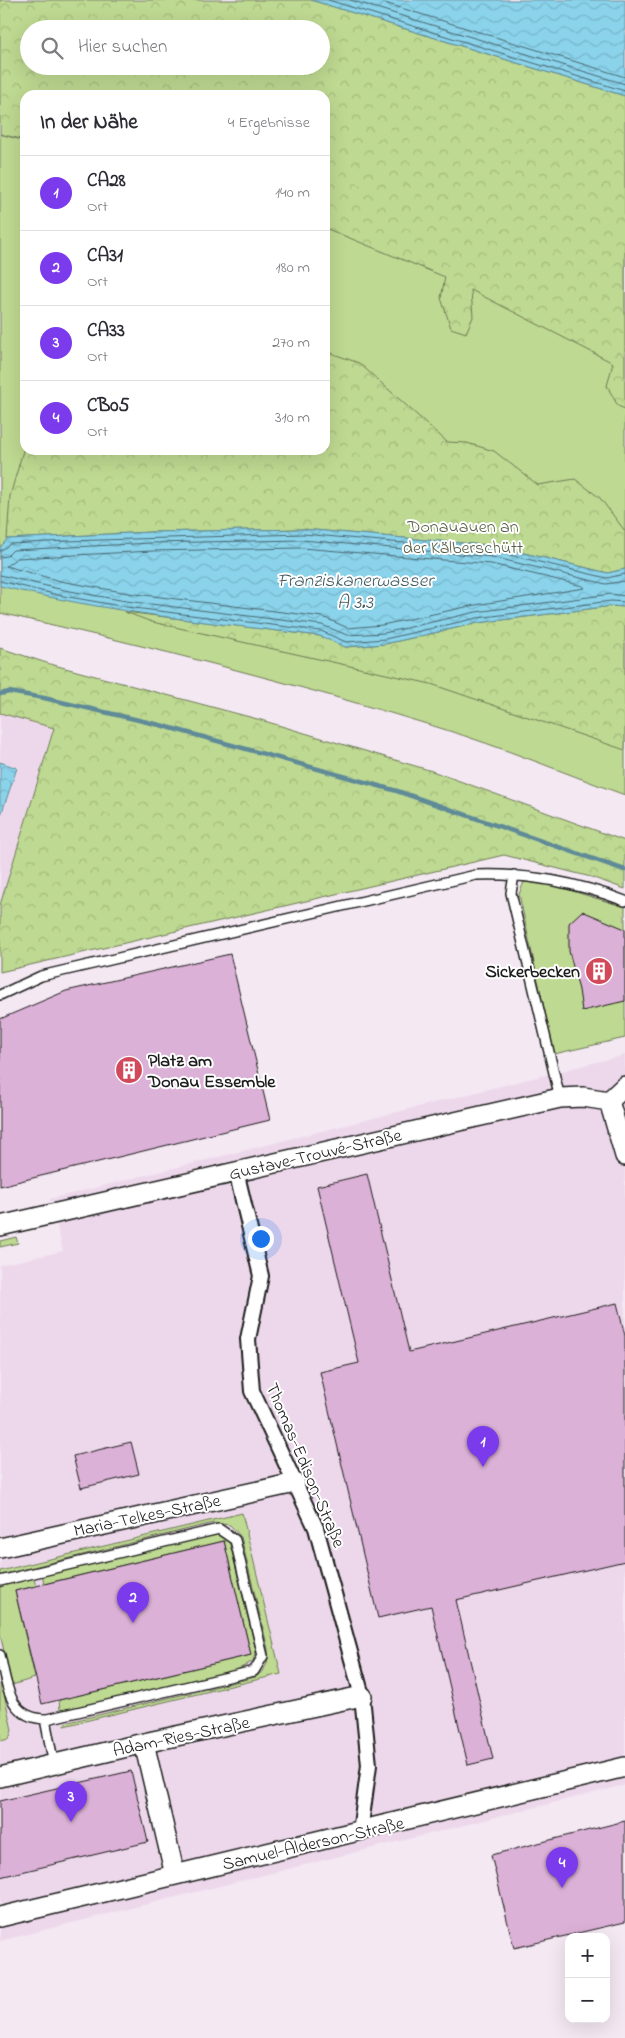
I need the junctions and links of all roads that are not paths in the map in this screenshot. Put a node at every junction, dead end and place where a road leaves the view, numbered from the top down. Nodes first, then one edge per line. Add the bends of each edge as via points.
1 (514, 875) junction
2 (625, 901) edge
3 (0, 995) edge
4 (625, 1086) edge
5 (560, 1098) junction
6 (609, 1101) junction
7 (625, 1156) edge
8 (236, 1171) junction
9 (0, 1226) edge
10 (295, 1483) junction
11 (0, 1548) edge
12 (0, 1580) edge
13 (0, 1655) edge
14 (362, 1696) junction
15 (44, 1719) junction
16 (144, 1743) junction
17 (54, 1764) junction
18 (625, 1767) edge
19 (0, 1777) edge
20 (360, 1832) junction
21 (175, 1876) junction
22 (0, 1917) edge

1 - 2 lane
1 - 3 lane via 476,875 51,974
1 - 5 lane via 511,893
4 - 6 street
5 - 6 street, Gustave-Trouvé-Straße
5 - 8 street, Gustave-Trouvé-Straße
6 - 7 street
8 - 9 street, Gustave-Trouvé-Straße
8 - 10 street, Thomas-Edison-Straße via 261,1276 248,1339 252,1392
10 - 11 street, Maria-Telkes-Straße
10 - 14 street, Thomas-Edison-Straße via 316,1528
12 - 15 lane via 219,1529 235,1540 263,1656 254,1671
13 - 15 lane via 7,1687 20,1711 33,1719
14 - 16 street, Adam-Ries-Straße
14 - 20 street, Thomas-Edison-Straße via 369,1765
15 - 17 lane
16 - 17 street, Adam-Ries-Straße
16 - 21 street
17 - 19 street, Adam-Ries-Straße
18 - 20 street, Samuel-Alderson-Straße
20 - 21 street, Samuel-Alderson-Straße
21 - 22 street, Samuel-Alderson-Straße

